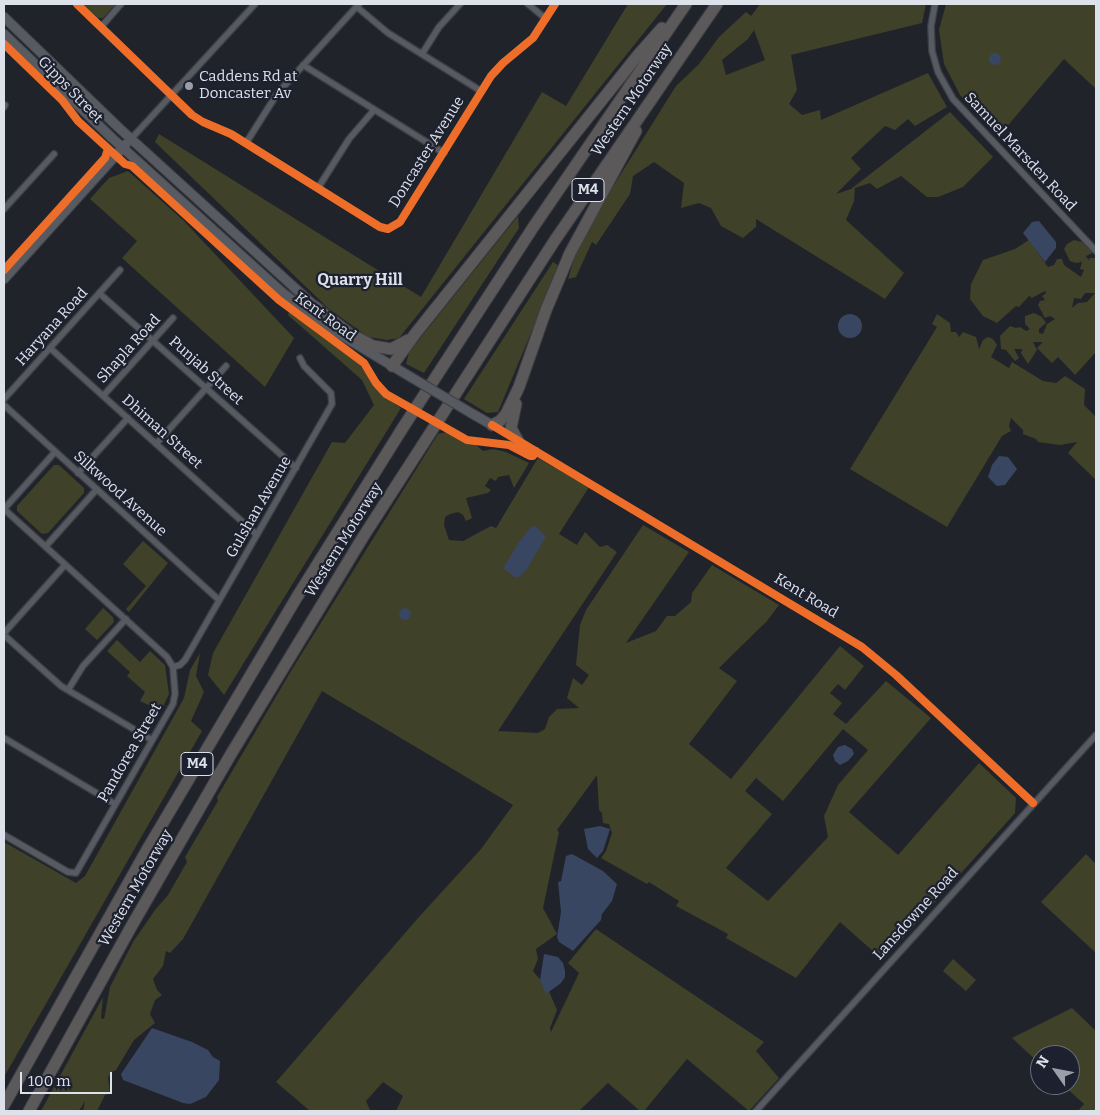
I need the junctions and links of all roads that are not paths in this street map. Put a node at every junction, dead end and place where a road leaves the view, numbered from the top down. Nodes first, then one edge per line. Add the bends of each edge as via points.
1 (76, 4) edge
2 (122, 4) edge
3 (255, 4) edge
4 (460, 4) edge
5 (528, 4) edge
6 (555, 4) edge
7 (685, 4) edge
8 (717, 4) edge
9 (935, 4) edge
10 (358, 5) edge
11 (4, 17) edge
12 (546, 19) junction
13 (100, 27) junction
14 (4, 34) edge
15 (422, 54) junction
16 (303, 65) junction
17 (662, 82) junction
18 (481, 91) junction
19 (171, 95) junction
20 (374, 110) junction
21 (131, 139) junction
22 (246, 143) junction
23 (123, 148) junction
24 (444, 153) junction
25 (54, 154) dead end
26 (318, 188) junction
27 (4, 209) edge
28 (1096, 251) edge
29 (120, 270) dead end
30 (4, 279) edge
31 (99, 293) junction
32 (314, 306) junction
33 (173, 318) dead end
34 (414, 334) junction
35 (153, 341) junction
36 (355, 344) junction
37 (50, 348) junction
38 (300, 358) dead end
39 (226, 366) dead end
40 (392, 366) junction
41 (519, 387) junction
42 (206, 388) junction
43 (103, 396) junction
44 (4, 399) edge
45 (4, 406) edge
46 (128, 418) junction
47 (492, 425) junction
48 (518, 440) junction
49 (156, 444) junction
50 (55, 452) junction
51 (296, 468) junction
52 (78, 473) junction
53 (97, 489) junction
54 (4, 509) edge
55 (257, 535) junction
56 (46, 546) junction
57 (66, 565) junction
58 (219, 600) junction
59 (126, 619) junction
60 (4, 634) edge
61 (173, 667) junction
62 (68, 690) junction
63 (1096, 735) edge
64 (4, 738) edge
65 (152, 740) junction
66 (1033, 803) junction
67 (115, 804) junction
68 (4, 835) edge
69 (4, 1105) edge
70 (29, 1111) edge
71 (756, 1111) edge

1 - 13 street, Doncaster Avenue
2 - 13 street
3 - 19 street
4 - 15 street via 439,27
5 - 12 street
6 - 12 street, Doncaster Avenue
7 - 34 highway via 638,54
7 - 69 highway, Western Motorway / M4 via 512,259 297,597 148,848
8 - 17 highway, Western Motorway / M4
9 - 28 street, Samuel Marsden Road via 931,26 932,51 938,72 953,99
10 - 15 street via 383,30
10 - 16 street
11 - 21 main road, Gipps Street
12 - 18 street, Doncaster Avenue via 533,38 499,67
13 - 19 street, Doncaster Avenue
14 - 23 main road, Gipps Street
15 - 18 street
16 - 20 street
16 - 22 street via 276,94
17 - 41 highway via 570,253
17 - 70 highway, Western Motorway / M4 via 493,334 363,537 226,762
18 - 24 street, Doncaster Avenue
19 - 21 street
19 - 22 street, Doncaster Avenue via 203,122
20 - 24 street
20 - 26 street via 349,139
21 - 23 main road
21 - 32 main road, Kent Road
22 - 26 street, Doncaster Avenue
23 - 30 main road
23 - 36 main road, Kent Road via 289,298
24 - 26 street, Doncaster Avenue via 400,222 391,229 380,227
25 - 27 street
29 - 31 street, Haryana Road
31 - 35 street, Punjab Street
31 - 37 street, Haryana Road
32 - 34 highway via 361,340 379,348 396,348
32 - 36 main road, Kent Road
33 - 35 street, Shapla Road
34 - 40 highway
35 - 42 street, Punjab Street
35 - 43 street, Shapla Road
36 - 40 main road, Kent Road
37 - 43 street, Dhiman Street
37 - 44 street, Haryana Road
38 - 51 street, Gulshan Avenue via 330,392 333,400
39 - 42 street
40 - 47 main road, Kent Road, bridge
41 - 47 highway via 503,418
41 - 48 highway via 511,428
42 - 49 street
42 - 51 street, Punjab Street
43 - 46 street, Dhiman Street
45 - 50 street, Silkwood Avenue
46 - 49 street, Dhiman Street
46 - 52 street
47 - 48 street, Kent Road
48 - 66 street, Kent Road via 862,646
49 - 55 street, Dhiman Street
50 - 52 street, Silkwood Avenue
50 - 54 street
51 - 55 street, Gulshan Avenue
52 - 53 street, Silkwood Avenue
53 - 56 street
53 - 58 street, Silkwood Avenue
54 - 56 street
55 - 58 street, Gulshan Avenue
56 - 57 street
57 - 59 street
57 - 60 street
58 - 61 street, Gulshan Avenue via 185,660
59 - 61 street via 167,657
59 - 62 street via 83,666
60 - 62 street
61 - 65 street, Pandorea Street via 174,701
62 - 65 street
63 - 66 street, Lansdowne Road
64 - 67 street
65 - 67 street, Pandorea Street
66 - 71 street, Lansdowne Road
67 - 68 street, Pandorea Street via 74,874

